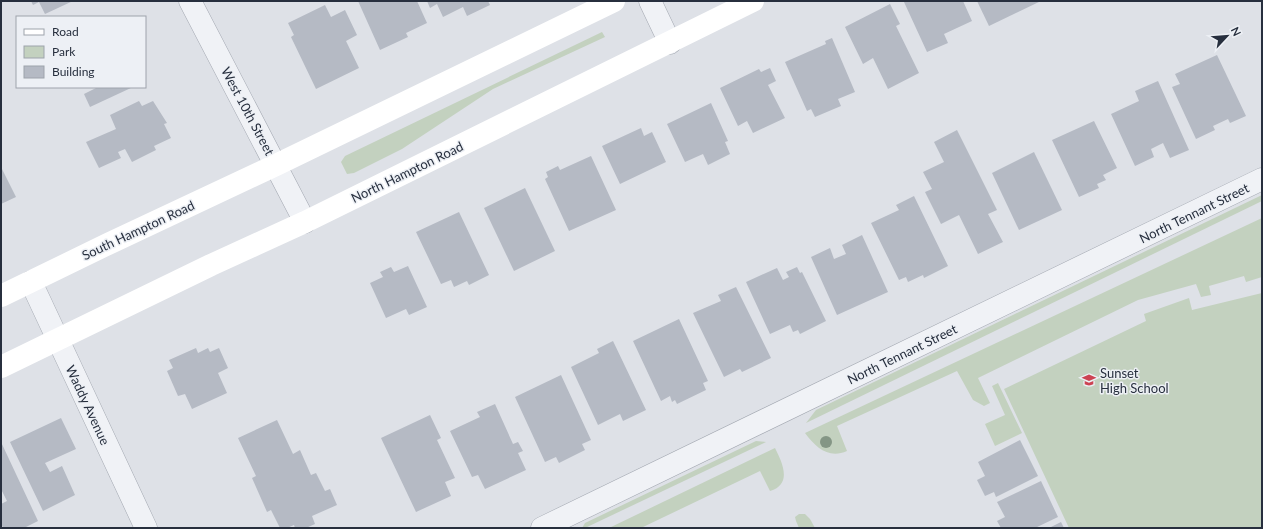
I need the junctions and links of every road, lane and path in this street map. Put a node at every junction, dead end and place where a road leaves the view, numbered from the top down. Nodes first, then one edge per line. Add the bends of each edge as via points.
1 (190, 1) edge
2 (614, 1) edge
3 (650, 1) edge
4 (753, 1) edge
5 (670, 43) junction
6 (276, 165) junction
7 (1262, 179) edge
8 (305, 222) junction
9 (30, 282) junction
10 (1, 296) edge
11 (59, 339) junction
12 (1, 367) edge
13 (146, 528) edge
14 (542, 528) edge

1 - 6 street, West 10th Street
2 - 6 main road
3 - 5 street
4 - 5 main road, North Hampton Road
5 - 8 main road, North Hampton Road
6 - 8 street, West 10th Street
6 - 9 main road, South Hampton Road
7 - 14 street, North Tennant Street
8 - 11 main road, North Hampton Road
9 - 10 main road, South Hampton Road
9 - 11 street, Waddy Avenue
11 - 12 main road
11 - 13 street, Waddy Avenue

